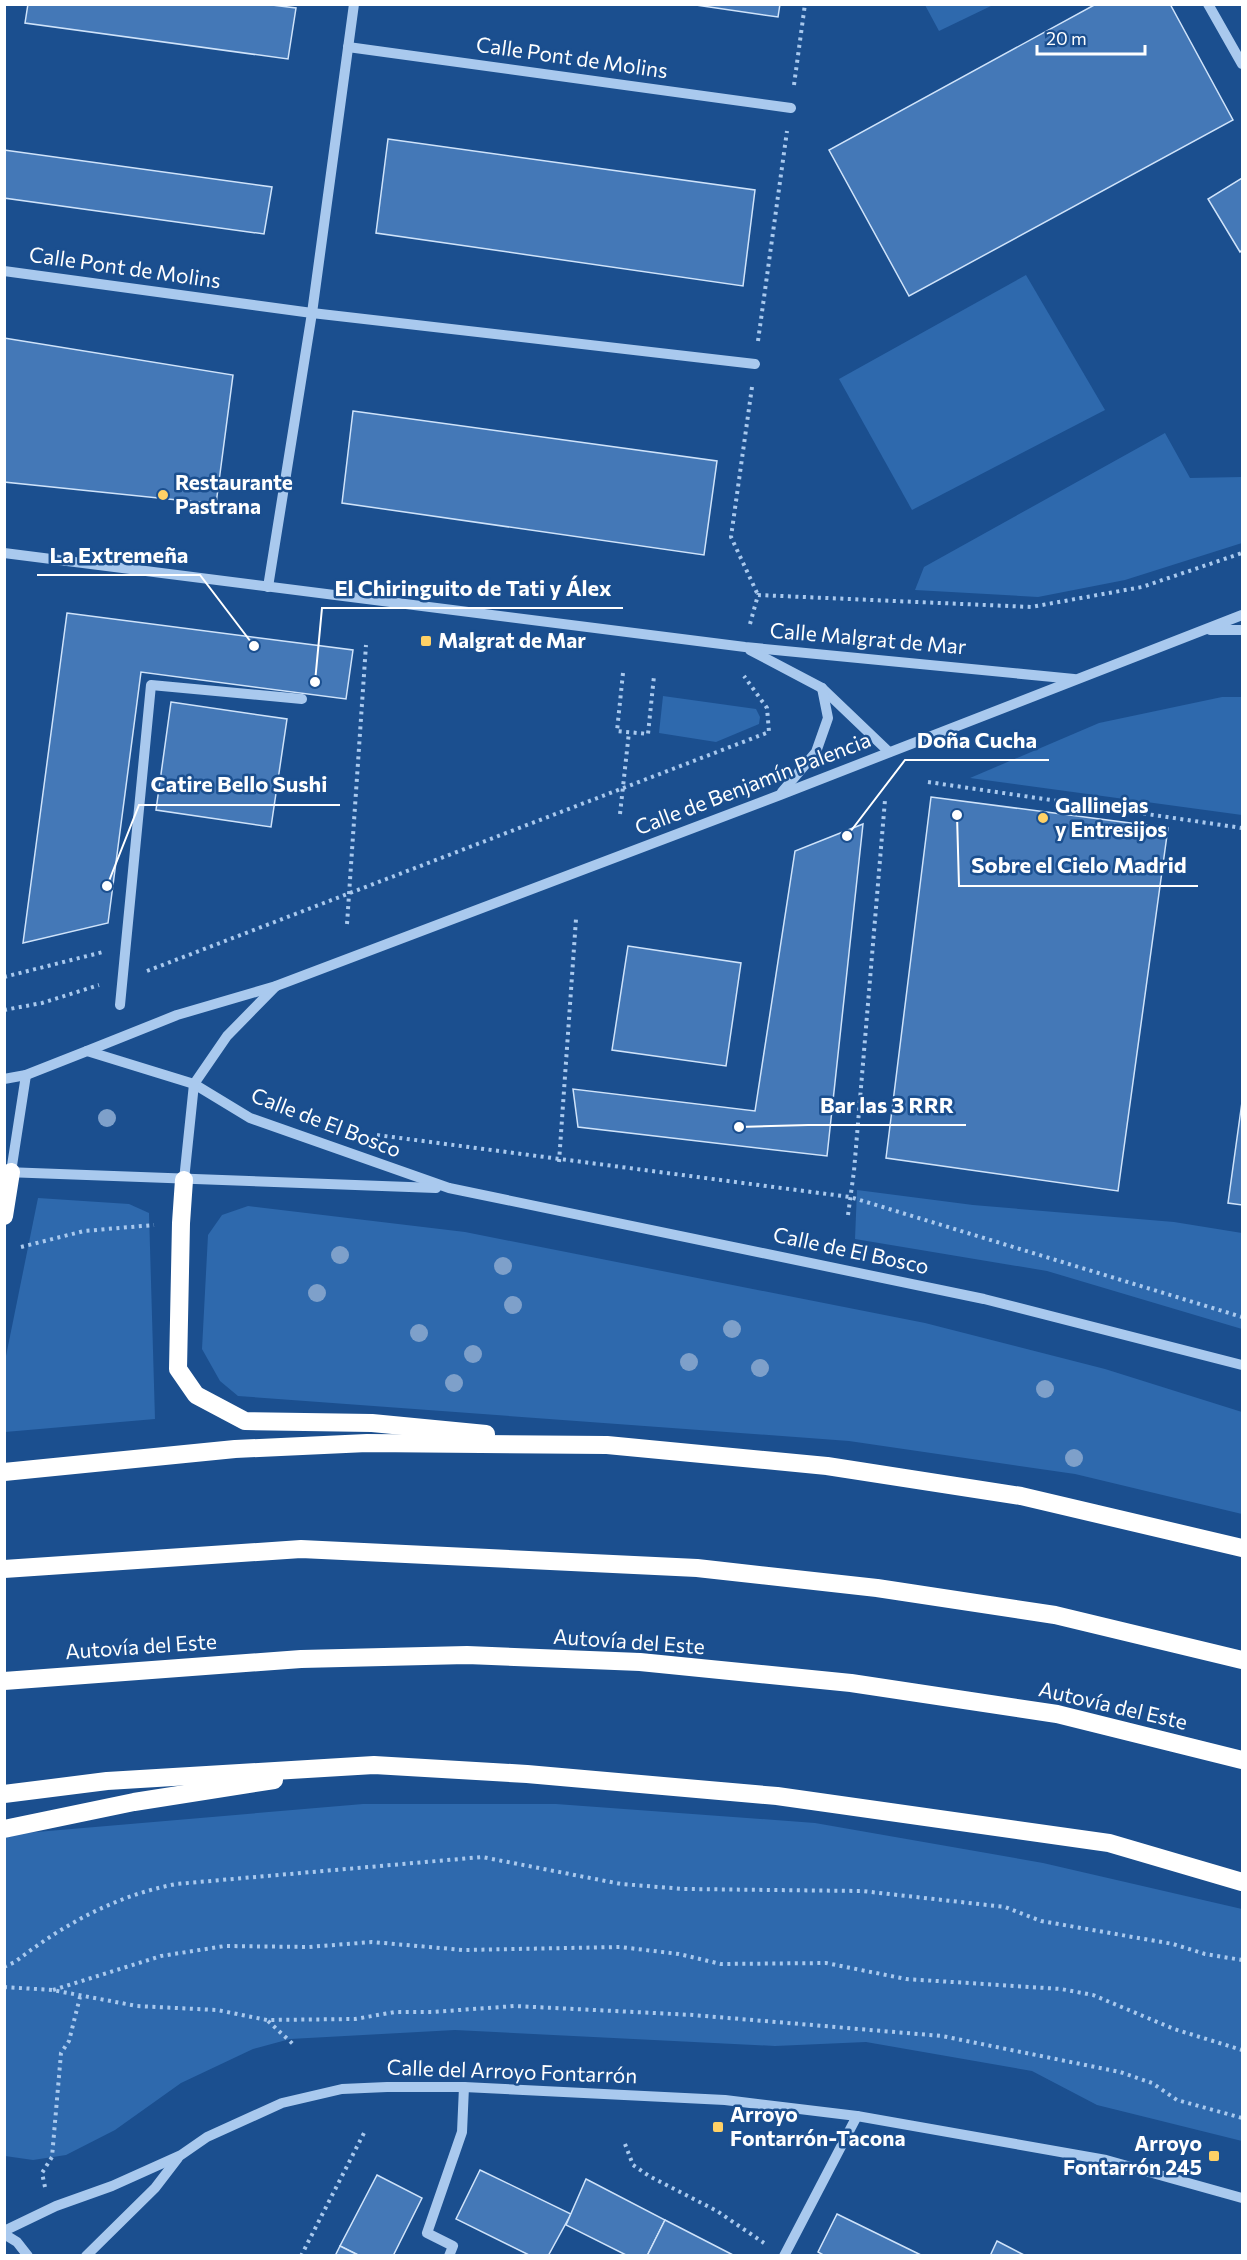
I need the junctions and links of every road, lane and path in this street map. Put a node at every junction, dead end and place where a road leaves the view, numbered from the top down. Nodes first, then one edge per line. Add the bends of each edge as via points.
1 (354, 4) edge
2 (805, 4) edge
3 (1208, 4) edge
4 (348, 47) junction
5 (1242, 64) edge
6 (791, 108) junction
7 (4, 271) edge
8 (312, 313) junction
9 (755, 364) junction
10 (4, 553) edge
11 (1242, 553) edge
12 (268, 587) junction
13 (758, 595) junction
14 (1242, 615) edge
15 (1203, 630) junction
16 (1242, 630) edge
17 (366, 645) dead end
18 (745, 647) junction
19 (623, 673) dead end
20 (654, 676) dead end
21 (1075, 679) junction
22 (822, 688) junction
23 (302, 699) dead end
24 (629, 732) junction
25 (890, 752) junction
26 (928, 782) dead end
27 (623, 788) junction
28 (780, 795) junction
29 (885, 800) dead end
30 (620, 814) dead end
31 (1242, 828) edge
32 (349, 895) junction
33 (576, 919) dead end
34 (347, 924) dead end
35 (126, 946) junction
36 (4, 977) edge
37 (123, 978) junction
38 (276, 986) junction
39 (120, 1005) dead end
40 (4, 1010) edge
41 (87, 1051) junction
42 (26, 1075) junction
43 (4, 1079) edge
44 (194, 1084) junction
45 (372, 1134) dead end
46 (559, 1160) junction
47 (8, 1172) edge
48 (184, 1180) junction
49 (449, 1188) junction
50 (850, 1197) junction
51 (848, 1215) dead end
52 (4, 1216) edge
53 (158, 1225) dead end
54 (21, 1247) dead end
55 (1242, 1317) edge
56 (1242, 1365) edge
57 (607, 1445) junction
58 (4, 1472) edge
59 (1242, 1548) edge
60 (4, 1569) edge
61 (1242, 1660) edge
62 (4, 1681) edge
63 (1242, 1760) edge
64 (374, 1765) junction
65 (4, 1794) edge
66 (4, 1829) edge
67 (1242, 1882) edge
68 (1242, 1960) edge
69 (4, 1967) edge
70 (4, 1986) edge
71 (52, 1990) junction
72 (80, 1997) junction
73 (267, 2020) junction
74 (294, 2045) dead end
75 (1242, 2050) edge
76 (464, 2087) junction
77 (857, 2116) junction
78 (1242, 2118) edge
79 (364, 2133) dead end
80 (625, 2144) dead end
81 (181, 2155) junction
82 (45, 2189) dead end
83 (1242, 2198) edge
84 (4, 2233) edge
85 (773, 2249) dead end
86 (28, 2256) edge
87 (86, 2256) edge
88 (301, 2256) edge
89 (449, 2256) edge
90 (784, 2256) edge

1 - 4 street
2 - 6 path
3 - 5 street
4 - 6 street, Calle Pont de Molins
4 - 8 street
6 - 9 path
7 - 8 street, Calle Pont de Molins
8 - 9 street, Calle Pont de Molins
8 - 12 street
9 - 13 path via 731,537
10 - 12 street
11 - 13 path via 1142,587 1031,608
12 - 18 street
13 - 18 path
14 - 15 street, Calle de Benjamín Palencia
15 - 16 street
15 - 21 street, Calle de Benjamín Palencia
17 - 32 path
18 - 21 street, Calle Malgrat de Mar
18 - 22 street, Calle Malgrat de Mar
18 - 27 path via 743,675 767,708 769,732
19 - 24 path via 617,731
20 - 24 path via 648,734
21 - 25 street, Calle de Benjamín Palencia
22 - 25 street, Calle Malgrat de Mar
22 - 28 street via 828,718 816,752
23 - 35 street via 151,685
24 - 27 path
25 - 28 street, Calle de Benjamín Palencia
26 - 31 path
27 - 30 path
27 - 32 path
28 - 38 street, Calle de Benjamín Palencia
29 - 50 path
32 - 34 path
32 - 37 path
33 - 46 path
35 - 36 path
35 - 37 street
37 - 39 street
37 - 40 path via 42,1003
38 - 41 street, Calle de Benjamín Palencia via 177,1015
38 - 44 street, Calle de Benjamín Palencia via 227,1036
41 - 42 street, Calle de Benjamín Palencia
41 - 44 street
42 - 43 street, Calle de Benjamín Palencia
42 - 47 street
44 - 48 street, Calle de Benjamín Palencia
44 - 49 street, Calle de El Bosco via 250,1118
45 - 46 path
46 - 50 path
47 - 48 street
47 - 52 highway
48 - 49 street, Calle de El Bosco
48 - 57 highway via 178,1369 196,1395 245,1421 372,1423
49 - 56 street, Calle de El Bosco via 984,1299
50 - 51 path
50 - 55 path
53 - 54 path via 84,1231
57 - 58 highway via 367,1443 235,1449
57 - 59 highway via 827,1466 1021,1496
60 - 61 highway via 301,1549 697,1568 877,1588 1055,1615
62 - 63 highway, Autovía del Este via 301,1659 467,1655 640,1662 851,1683 1057,1714
64 - 65 highway via 107,1781
64 - 66 highway via 134,1802
64 - 67 highway via 777,1796 1109,1843
68 - 69 path via 1041,1921 1005,1906 862,1891 684,1889 621,1884 482,1857 176,1884 148,1890 80,1917
70 - 71 path
71 - 72 path
71 - 75 path via 161,1956 225,1946 309,1947 372,1942 463,1950 620,1947 721,1964 826,1964 906,1979 1061,1989 1093,1995 1174,2029
72 - 73 path via 137,2007 217,2010
72 - 82 path via 62,2053 52,2157 42,2173
73 - 74 path
73 - 78 path via 355,2019 395,2012 515,2006 693,2015 942,2036 1120,2072 1152,2083 1177,2100
76 - 77 street, Calle del Arroyo Fontarrón via 725,2100
76 - 81 street, Calle del Arroyo Fontarrón via 332,2091 282,2103 207,2137
76 - 89 street via 462,2132 427,2233 453,2246
77 - 83 street, Calle del Arroyo Fontarrón via 1106,2160
77 - 90 street
79 - 88 path
80 - 85 path via 633,2165 717,2211
81 - 84 street, Calle del Arroyo Fontarrón via 56,2206
81 - 87 street, Calle del Arroyo Fontarrón via 155,2188
84 - 86 street

